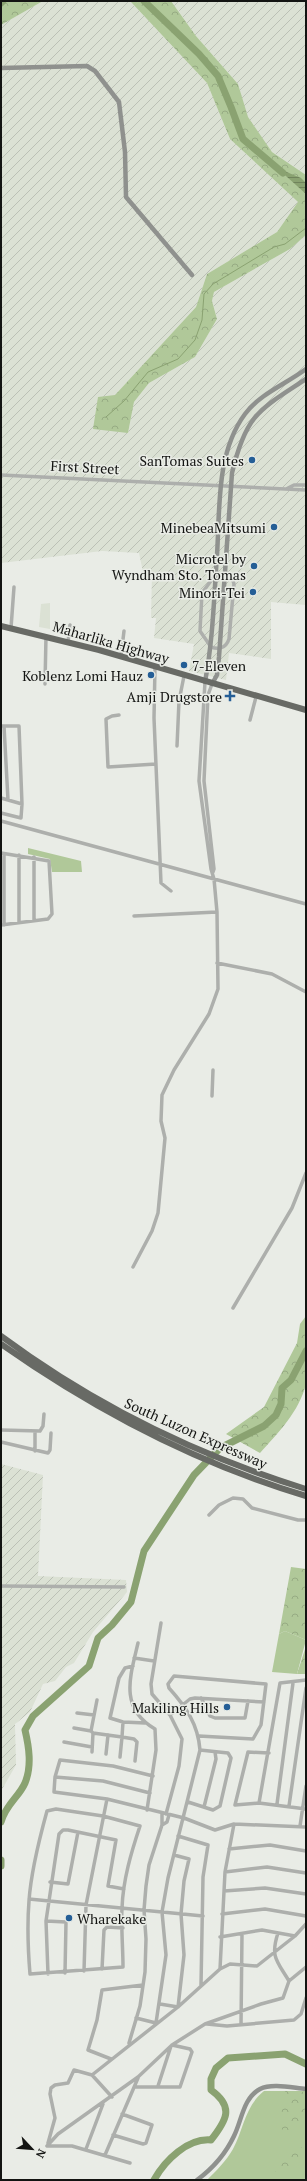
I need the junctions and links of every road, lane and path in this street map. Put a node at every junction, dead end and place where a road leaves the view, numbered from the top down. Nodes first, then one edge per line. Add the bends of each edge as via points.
1 (1, 68) edge
2 (192, 275) dead end
3 (306, 369) edge
4 (306, 379) edge
5 (1, 476) edge
6 (221, 485) junction
7 (231, 485) junction
8 (306, 485) edge
9 (288, 488) junction
10 (306, 490) edge
11 (218, 538) junction
12 (227, 538) junction
13 (216, 574) junction
14 (224, 574) junction
15 (14, 587) dead end
16 (70, 625) dead end
17 (1, 626) edge
18 (11, 628) junction
19 (124, 631) dead end
20 (46, 636) junction
21 (68, 642) junction
22 (211, 647) junction
23 (220, 648) junction
24 (121, 657) junction
25 (155, 667) junction
26 (184, 676) junction
27 (209, 683) junction
28 (45, 684) dead end
29 (256, 697) junction
30 (306, 710) edge
31 (119, 715) dead end
32 (250, 720) dead end
33 (3, 726) edge
34 (177, 746) dead end
35 (156, 764) junction
36 (1, 798) edge
37 (8, 800) junction
38 (22, 804) junction
39 (1, 813) edge
40 (1, 821) edge
41 (3, 854) edge
42 (19, 855) junction
43 (34, 857) junction
44 (161, 864) junction
45 (213, 872) junction
46 (214, 879) junction
47 (171, 891) dead end
48 (306, 904) edge
49 (217, 912) junction
50 (134, 916) dead end
51 (34, 920) junction
52 (19, 923) junction
53 (2, 925) edge
54 (217, 963) junction
55 (306, 992) edge
56 (213, 1070) dead end
57 (212, 1096) dead end
58 (306, 1173) edge
59 (134, 1267) dead end
60 (233, 1308) dead end
61 (1, 1336) edge
62 (1, 1344) edge
63 (44, 1414) dead end
64 (1, 1430) edge
65 (36, 1431) junction
66 (51, 1434) dead end
67 (1, 1442) edge
68 (35, 1451) junction
69 (194, 1452) junction
70 (306, 1489) edge
71 (306, 1496) edge
72 (209, 1515) dead end
73 (306, 1520) edge
74 (1, 1586) edge
75 (124, 1587) dead end
76 (161, 1623) dead end
77 (138, 1643) dead end
78 (134, 1658) junction
79 (154, 1661) junction
80 (133, 1666) junction
81 (306, 1680) edge
82 (293, 1683) junction
83 (306, 1688) edge
84 (201, 1698) junction
85 (97, 1700) dead end
86 (248, 1701) junction
87 (264, 1702) junction
88 (183, 1703) junction
89 (77, 1713) dead end
90 (94, 1715) junction
91 (170, 1715) junction
92 (123, 1722) junction
93 (145, 1723) junction
94 (74, 1728) dead end
95 (92, 1732) junction
96 (108, 1735) junction
97 (199, 1736) junction
98 (122, 1737) junction
99 (64, 1742) dead end
100 (92, 1747) junction
101 (200, 1750) junction
102 (92, 1752) dead end
103 (215, 1752) junction
104 (268, 1753) junction
105 (106, 1754) dead end
106 (120, 1757) dead end
107 (135, 1761) dead end
108 (153, 1776) junction
109 (55, 1777) junction
110 (306, 1786) edge
111 (150, 1793) junction
112 (107, 1799) junction
113 (188, 1802) junction
114 (259, 1803) junction
115 (277, 1804) junction
116 (290, 1806) junction
117 (204, 1807) junction
118 (304, 1808) edge
119 (147, 1810) junction
120 (166, 1814) junction
121 (103, 1816) junction
122 (184, 1818) junction
123 (234, 1824) junction
124 (162, 1825) junction
125 (300, 1826) junction
126 (306, 1827) edge
127 (78, 1832) junction
128 (99, 1836) junction
129 (178, 1836) junction
130 (229, 1849) junction
131 (306, 1851) edge
132 (174, 1855) junction
133 (225, 1872) junction
134 (306, 1873) edge
135 (50, 1882) junction
136 (124, 1889) junction
137 (224, 1891) junction
138 (306, 1894) edge
139 (29, 1899) junction
140 (48, 1901) junction
141 (86, 1905) junction
142 (122, 1909) junction
143 (144, 1910) junction
144 (162, 1912) junction
145 (180, 1914) junction
146 (222, 1914) junction
147 (203, 1916) junction
148 (306, 1916) edge
149 (46, 1921) junction
150 (306, 1924) edge
151 (123, 1928) junction
152 (278, 1933) junction
153 (242, 1934) junction
154 (295, 1936) junction
155 (220, 1937) junction
156 (273, 1954) junction
157 (242, 1966) junction
158 (306, 1967) edge
159 (102, 1969) junction
160 (220, 1969) junction
161 (84, 1971) junction
162 (65, 1973) junction
163 (48, 1974) junction
164 (289, 1981) junction
165 (143, 1985) junction
166 (200, 1985) junction
167 (102, 1990) junction
168 (96, 1991) dead end
169 (306, 1998) edge
170 (160, 2004) junction
171 (178, 2007) junction
172 (241, 2012) junction
173 (136, 2018) junction
174 (156, 2023) junction
175 (205, 2024) junction
176 (241, 2025) junction
177 (129, 2044) junction
178 (172, 2045) junction
179 (111, 2059) junction
180 (92, 2075) junction
181 (138, 2077) junction
182 (158, 2086) junction
183 (134, 2087) junction
184 (306, 2089) edge
185 (112, 2097) junction
186 (104, 2103) junction
187 (122, 2114) junction
188 (113, 2135) junction
189 (47, 2146) junction
190 (86, 2149) junction
191 (105, 2155) junction
192 (130, 2163) dead end
193 (197, 2180) edge

1 - 2 street via 87,66 94,72 120,102 126,197
3 - 6 street via 260,398 245,413 227,448
4 - 7 street via 273,400 256,415 243,434
5 - 6 street, First Street
6 - 7 street, First Street
6 - 11 street
7 - 9 street, First Street
7 - 12 street
8 - 9 street, First Street
9 - 10 street, First Street
11 - 12 street
11 - 13 street
12 - 14 street
13 - 14 street
13 - 22 street
13 - 22 street via 202,593 200,631
14 - 23 street
14 - 23 street via 233,580 233,588 229,639 226,645
15 - 18 street
16 - 21 street
17 - 18 highway, Maharlika Highway
18 - 20 highway, Maharlika Highway
19 - 24 street
20 - 21 highway, Maharlika Highway
20 - 28 street
21 - 24 highway, Maharlika Highway
22 - 23 street
22 - 27 street
23 - 27 street via 217,675
24 - 25 highway, Maharlika Highway
25 - 26 highway, Maharlika Highway
25 - 35 street
26 - 27 highway, Maharlika Highway
26 - 34 street via 179,701
27 - 29 highway, Maharlika Highway
27 - 45 street via 204,781
27 - 45 street via 199,781
29 - 30 highway, Maharlika Highway
29 - 32 street
31 - 35 street via 106,719 108,767
33 - 37 street
33 - 38 street via 19,726
35 - 44 street
36 - 37 street
37 - 38 street
38 - 39 street via 21,818
40 - 44 street
41 - 42 street
41 - 53 street
42 - 43 street
42 - 52 street
43 - 51 street
43 - 51 street via 49,861 52,914 48,919
44 - 46 street
44 - 47 street via 161,883
45 - 46 street
46 - 48 street
46 - 49 street
49 - 50 street
49 - 54 street
51 - 52 street
52 - 53 street
54 - 55 street via 272,974
54 - 59 street via 218,989 214,1002 162,1095 161,1121 165,1138 158,1213
56 - 57 street
58 - 60 street via 292,1208
61 - 69 highway, South Luzon Expressway via 101,1403
62 - 69 highway, South Luzon Expressway via 104,1410
63 - 65 street via 42,1429
64 - 65 street
65 - 68 street
66 - 68 street via 49,1453
67 - 68 street
69 - 70 highway, South Luzon Expressway
69 - 71 highway, South Luzon Expressway via 234,1472
72 - 73 street via 219,1505 233,1498 243,1500 259,1510
74 - 75 street
76 - 79 street
77 - 78 street
78 - 79 street
78 - 80 street
79 - 91 street via 152,1694
80 - 92 street via 125,1668 119,1678 110,1711 110,1718
80 - 93 street via 130,1695 135,1713
81 - 82 street
82 - 104 street via 280,1683
82 - 115 street
83 - 116 street
84 - 86 street
84 - 86 street via 210,1716 215,1718 245,1718
84 - 88 street
85 - 90 street
86 - 87 street
87 - 88 street via 266,1684 174,1676 168,1684 169,1688
87 - 97 street via 262,1725 253,1739
88 - 91 street
88 - 97 street via 193,1719
89 - 90 street
90 - 95 street
91 - 120 street via 182,1739 179,1766
92 - 93 street
92 - 98 street
93 - 108 street via 155,1729
94 - 95 street
95 - 96 street
95 - 100 street
96 - 98 street
96 - 105 street
97 - 101 street
98 - 106 street
98 - 107 street via 136,1740
99 - 100 street
100 - 102 street
101 - 103 street
101 - 113 street
103 - 117 street via 216,1759
103 - 117 street via 228,1753 231,1758 220,1806 213,1810
104 - 114 street
104 - 114 street via 248,1752 235,1805
108 - 109 street via 114,1766 60,1760
108 - 111 street
109 - 111 street via 103,1781
109 - 112 street via 54,1792
110 - 118 street
111 - 119 street
112 - 119 street
112 - 121 street
113 - 117 street
113 - 122 street
114 - 115 street
115 - 116 street
116 - 118 street
118 - 125 street
119 - 120 street
120 - 122 street
120 - 124 street
120 - 124 street via 167,1822
121 - 128 street
121 - 136 street via 140,1826
121 - 139 street via 56,1809 47,1811 36,1853
122 - 123 street via 215,1830
122 - 129 street
123 - 125 street
123 - 130 street
124 - 143 street via 149,1865
125 - 126 street
127 - 128 street
127 - 135 street via 63,1830 59,1834
127 - 135 street via 68,1884
128 - 136 street via 116,1840 108,1886
128 - 141 street
129 - 132 street
129 - 147 street via 208,1845
130 - 131 street via 270,1845
130 - 133 street
132 - 144 street
132 - 145 street via 189,1859
133 - 134 street via 267,1867
133 - 137 street
135 - 140 street
136 - 142 street
137 - 138 street via 265,1888
137 - 146 street
139 - 140 street
139 - 163 street via 27,1935 30,1974
140 - 141 street
140 - 149 street
141 - 142 street
141 - 161 street
142 - 143 street
142 - 151 street
143 - 144 street
143 - 165 street via 146,1939
144 - 145 street
144 - 170 street via 166,1955
145 - 147 street
145 - 171 street via 184,1955
146 - 148 street via 265,1909
146 - 155 street
147 - 166 street
149 - 162 street via 66,1922
149 - 163 street
150 - 154 street
151 - 159 street via 106,1927 104,1930
151 - 159 street via 123,1967
152 - 153 street via 262,1930
152 - 154 street
152 - 156 street
153 - 155 street
153 - 157 street
154 - 156 street
155 - 160 street
156 - 157 street via 257,1966
156 - 164 street
157 - 160 street via 230,1964
157 - 172 street
158 - 164 street
159 - 161 street
160 - 166 street
161 - 162 street
162 - 163 street
164 - 172 street via 283,1998
165 - 167 street
165 - 173 street
166 - 171 street
167 - 168 street
167 - 179 street via 88,2050
169 - 176 street via 301,2014 294,2020
170 - 171 street
170 - 174 street
171 - 174 street
172 - 175 street
172 - 176 street
173 - 174 street
173 - 177 street
174 - 177 street
175 - 176 street
175 - 178 street
177 - 179 street
178 - 181 street
178 - 182 street
178 - 182 street via 190,2049 192,2052 182,2084 179,2088
179 - 180 street
180 - 185 street
180 - 189 street via 74,2070 68,2083 51,2088 55,2124
181 - 183 street
181 - 185 street
182 - 183 street
183 - 187 street
184 - 193 street via 261,2088 244,2107 236,2131 224,2151
185 - 186 street
186 - 189 street via 58,2134
186 - 190 street
187 - 188 street
187 - 188 street via 152,2125 146,2143
188 - 191 street
189 - 190 street via 62,2145
190 - 191 street
191 - 192 street

